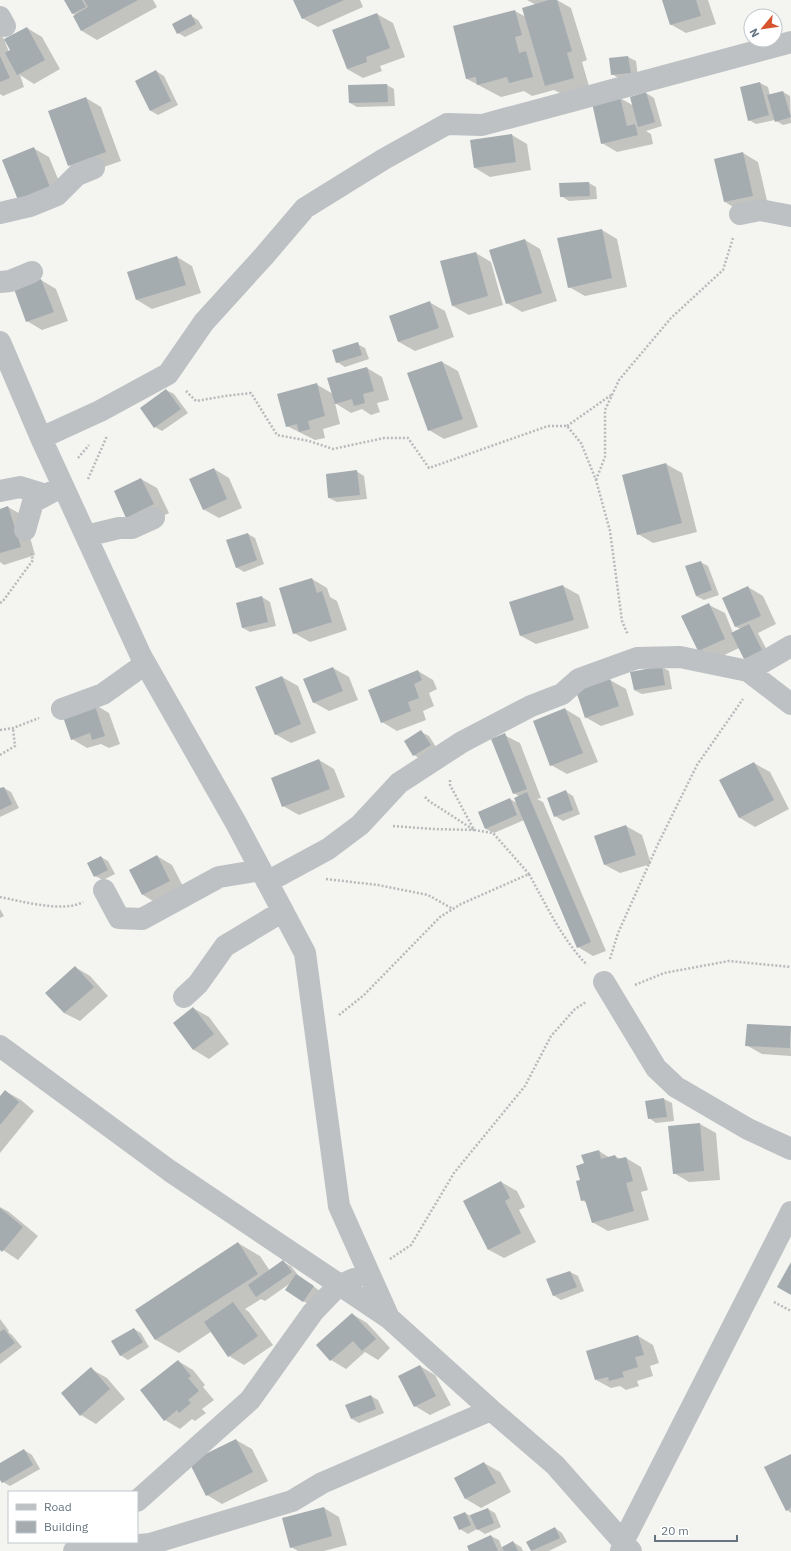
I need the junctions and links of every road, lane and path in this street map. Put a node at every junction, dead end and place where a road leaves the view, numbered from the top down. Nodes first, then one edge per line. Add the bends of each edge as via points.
1 (791, 42) edge
2 (94, 168) dead end
3 (0, 213) edge
4 (740, 214) joint
5 (791, 216) edge
6 (32, 272) dead end
7 (0, 282) edge
8 (0, 342) edge
9 (168, 374) junction
10 (613, 394) junction
11 (100, 411) junction
12 (567, 426) junction
13 (41, 438) junction
14 (596, 480) junction
15 (54, 490) junction
16 (0, 491) edge
17 (73, 507) junction
18 (154, 518) dead end
19 (25, 530) joint
20 (86, 536) junction
21 (0, 603) edge
22 (791, 646) edge
23 (637, 658) junction
24 (145, 664) junction
25 (752, 674) junction
26 (791, 704) edge
27 (62, 708) joint
28 (13, 728) junction
29 (0, 730) edge
30 (450, 750) junction
31 (0, 755) edge
32 (408, 778) junction
33 (360, 825) junction
34 (474, 830) junction
35 (294, 867) junction
36 (529, 874) junction
37 (264, 876) junction
38 (104, 890) joint
39 (0, 897) edge
40 (454, 909) junction
41 (283, 911) junction
42 (791, 967) edge
43 (606, 985) junction
44 (184, 997) dead end
45 (317, 1032) junction
46 (0, 1046) edge
47 (791, 1149) edge
48 (791, 1212) edge
49 (370, 1273) junction
50 (340, 1284) junction
51 (389, 1318) junction
52 (491, 1410) junction
53 (138, 1500) edge
54 (625, 1548) edge
55 (79, 1549) edge

1 - 9 street via 482,125 447,124 305,208 204,322
2 - 3 street via 77,175 57,195 30,206
4 - 5 street via 760,210
4 - 10 path via 723,270 671,318 619,380
6 - 7 street via 10,281
8 - 13 street
9 - 11 street
9 - 12 path via 196,401 251,393 277,435 333,449 384,438 408,438 429,468 548,426
10 - 12 path
10 - 14 path via 605,410 605,458
11 - 13 street
11 - 15 path via 95,436
11 - 17 path via 108,434
12 - 14 path via 582,443
13 - 15 street
14 - 23 path via 610,531 622,621
15 - 16 street via 20,487
15 - 17 street
15 - 19 street via 33,502
17 - 20 street
18 - 20 street via 132,528 119,528
19 - 21 path via 33,560
20 - 24 street
22 - 25 street
23 - 25 street via 680,657
23 - 30 street via 579,679 562,694 531,706
24 - 27 street via 103,694
24 - 37 street
25 - 26 street
25 - 43 path via 738,708 697,765 658,844 618,933
27 - 28 path
28 - 29 path
28 - 31 path via 15,746
30 - 32 street
30 - 34 path via 450,785
32 - 33 street via 399,783
32 - 34 path via 429,801
33 - 34 path
33 - 35 street via 328,849
34 - 36 path via 493,833
35 - 37 street
35 - 40 path via 316,878 378,885 428,895
36 - 40 path via 498,886
36 - 43 path via 575,952
37 - 38 street via 219,878 142,919 119,918
37 - 41 street
38 - 39 path via 77,905 42,906
40 - 45 path via 440,917 364,995
41 - 44 street via 225,946 198,984
41 - 45 street via 305,953
42 - 43 path via 729,961 664,973 618,991
43 - 47 street via 656,1068 676,1087 748,1129
43 - 49 path via 575,1009 551,1036 525,1086 454,1173 411,1245
45 - 49 street via 339,1206
46 - 50 street via 170,1171
48 - 54 street
49 - 50 street
49 - 51 street
50 - 51 street
50 - 53 street via 313,1312 250,1400
51 - 52 street
52 - 54 street via 555,1465
52 - 55 street via 322,1483 292,1501 150,1544

